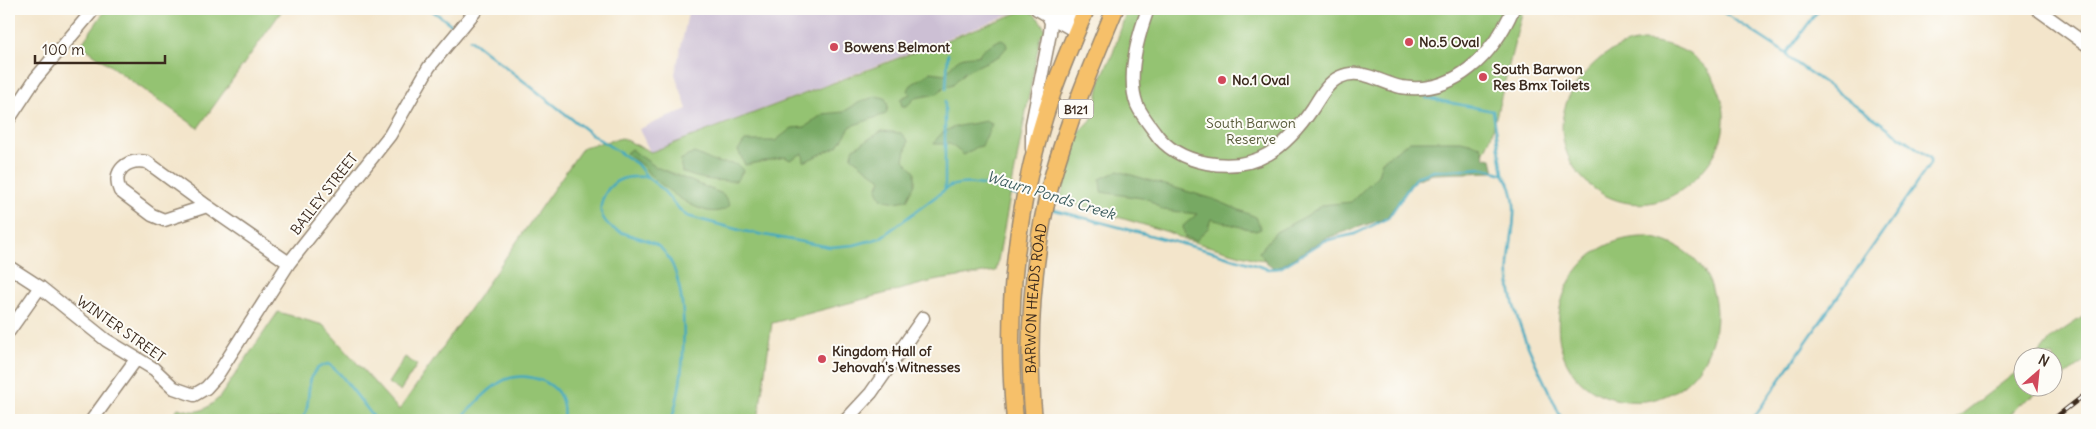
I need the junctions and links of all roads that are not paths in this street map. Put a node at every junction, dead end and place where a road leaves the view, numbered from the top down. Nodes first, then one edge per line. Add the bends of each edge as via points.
1 (94, 9) edge
2 (477, 9) edge
3 (1115, 9) edge
4 (1148, 9) edge
5 (1513, 9) edge
6 (2037, 9) edge
7 (1046, 11) edge
8 (1081, 21) edge
9 (1103, 38) junction
10 (2087, 45) edge
11 (9, 119) edge
12 (1032, 168) junction
13 (207, 206) junction
14 (289, 263) junction
15 (9, 267) edge
16 (40, 288) junction
17 (923, 318) dead end
18 (9, 331) edge
19 (137, 358) junction
20 (871, 393) junction
21 (194, 395) joint
22 (92, 420) edge
23 (846, 420) edge
24 (855, 420) edge
25 (861, 420) edge
26 (1015, 420) edge
27 (1034, 420) edge

1 - 11 street via 36,78
2 - 14 street, BAILEY STREET via 429,67 390,135
3 - 9 main road, BARWON HEADS ROAD / B121
4 - 5 street via 1135,51 1137,104 1157,136 1171,150 1202,162 1225,165 1247,164 1284,144 1328,86 1351,73 1401,87 1419,88 1439,86 1455,78 1476,64 1492,47
6 - 10 street
7 - 8 street
7 - 12 street via 1051,22 1031,132
8 - 9 main road
8 - 12 main road, BARWON HEADS ROAD / B121 via 1052,93
9 - 27 main road, BARWON HEADS ROAD / B121 via 1052,181 1042,232 1031,315
12 - 26 main road, BARWON HEADS ROAD / B121 via 1012,295 1011,362
13 - 13 street via 171,218 158,218 120,191 117,185 121,167 136,160 147,162
13 - 14 street
14 - 21 street, BAILEY STREET via 216,377
15 - 16 street, WINTER STREET
16 - 18 street
16 - 19 street, WINTER STREET via 91,330
17 - 20 street
19 - 21 street, WINTER STREET via 174,388
19 - 22 street
20 - 23 street
20 - 25 street via 862,410
23 - 24 street

